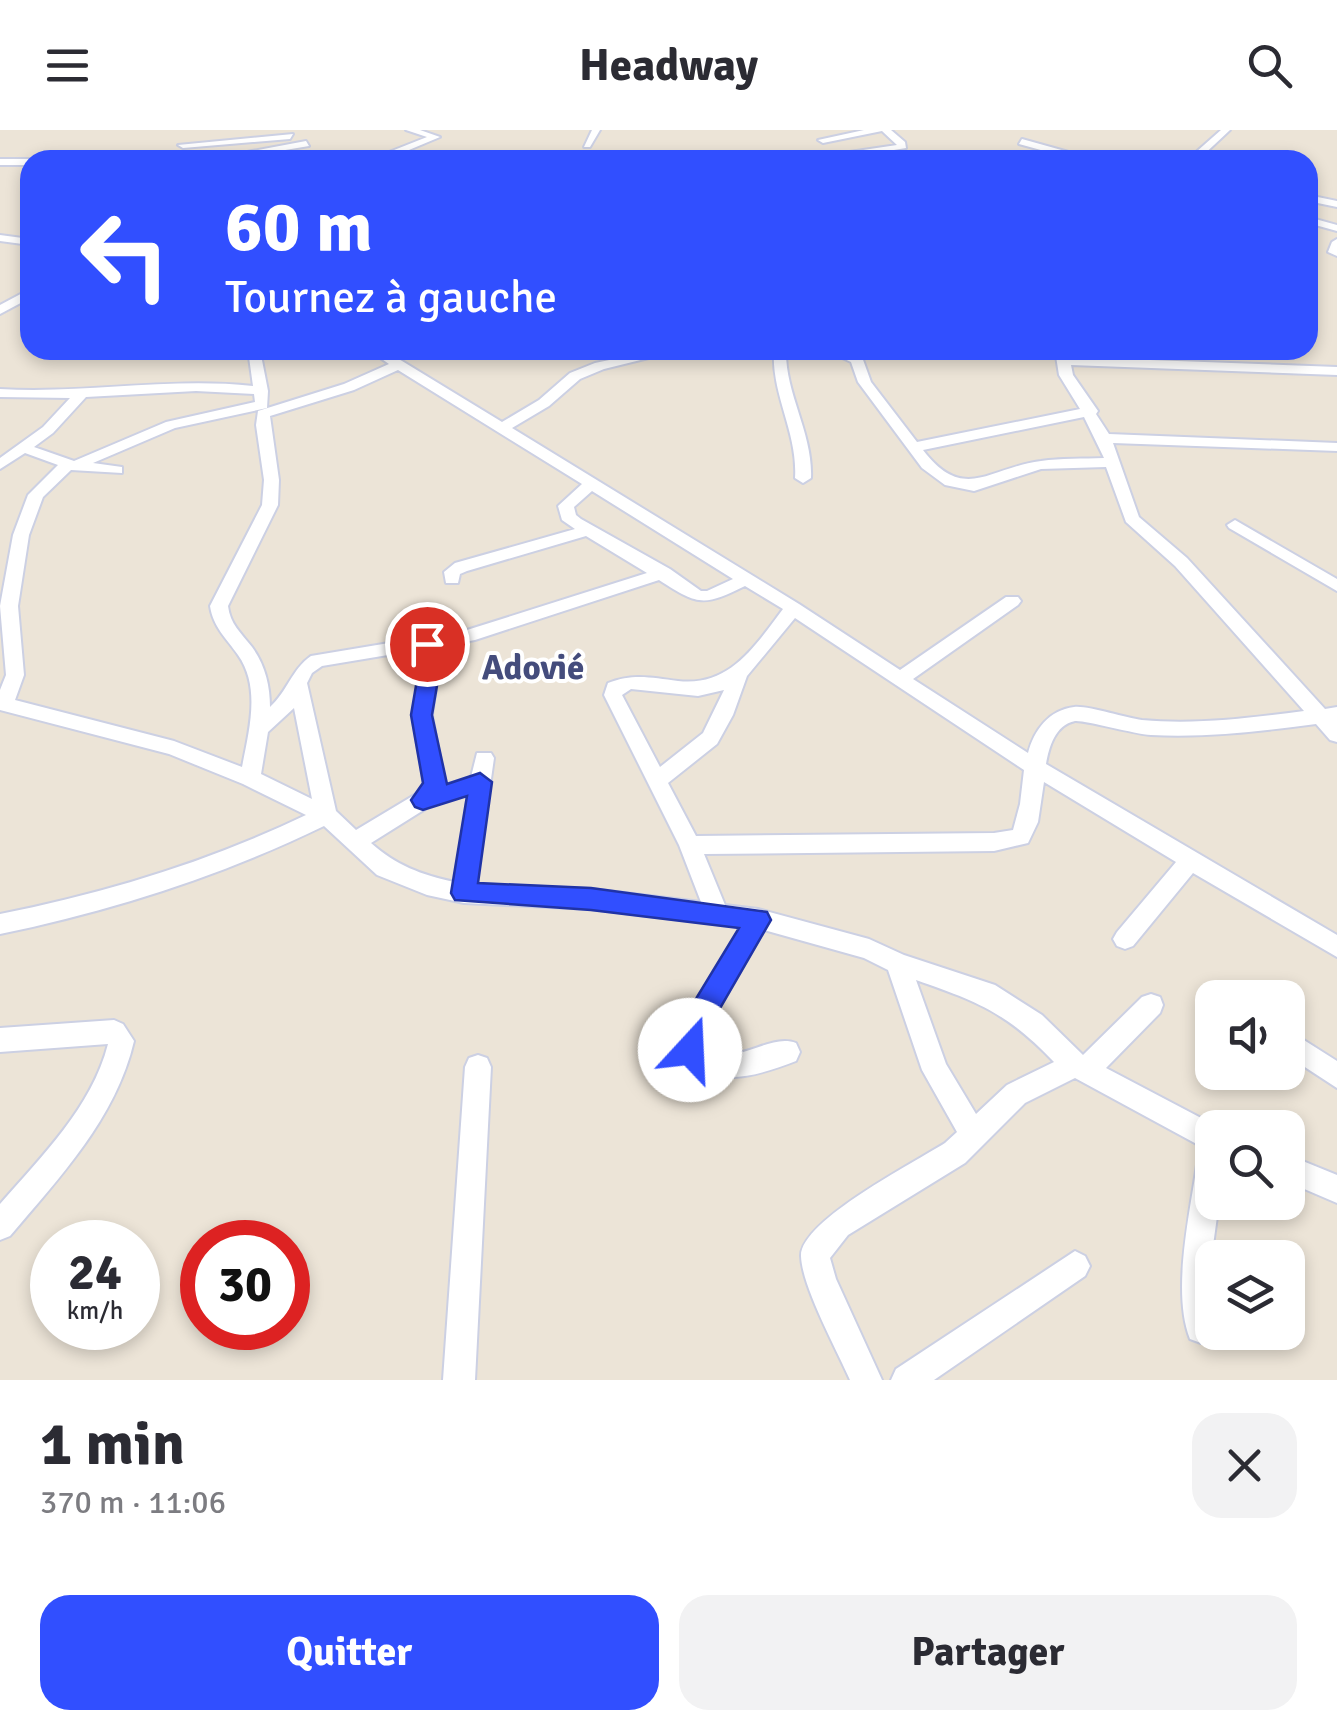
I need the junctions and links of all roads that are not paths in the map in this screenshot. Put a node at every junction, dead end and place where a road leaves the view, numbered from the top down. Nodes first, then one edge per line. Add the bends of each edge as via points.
1 (410, 130) edge
2 (596, 130) edge
3 (814, 130) edge
4 (882, 130) edge
5 (1226, 130) edge
6 (286, 133) edge
7 (823, 140) junction
8 (1022, 142) dead end
9 (183, 145) dead end
10 (588, 145) dead end
11 (317, 148) junction
12 (299, 150) edge
13 (322, 150) edge
14 (403, 150) edge
15 (833, 150) edge
16 (889, 150) edge
17 (1051, 150) edge
18 (1203, 150) edge
19 (1337, 242) edge
20 (1337, 253) edge
21 (256, 360) edge
22 (391, 360) edge
23 (628, 360) edge
24 (780, 360) edge
25 (856, 360) edge
26 (1064, 360) edge
27 (1135, 360) edge
28 (399, 365) junction
29 (1337, 371) edge
30 (0, 393) edge
31 (81, 394) junction
32 (262, 403) junction
33 (1090, 411) junction
34 (504, 428) junction
35 (1104, 438) junction
36 (1337, 447) edge
37 (24, 448) junction
38 (914, 448) junction
39 (1112, 462) junction
40 (0, 465) edge
41 (71, 465) junction
42 (116, 470) dead end
43 (803, 478) dead end
44 (590, 484) junction
45 (1235, 525) dead end
46 (588, 530) junction
47 (21, 535) junction
48 (0, 538) edge
49 (664, 573) junction
50 (746, 578) junction
51 (452, 580) dead end
52 (1337, 586) edge
53 (1012, 601) dead end
54 (793, 608) junction
55 (427, 644) junction
56 (738, 677) junction
57 (900, 679) junction
58 (299, 686) junction
59 (4, 707) edge
60 (1330, 715) edge
61 (259, 729) junction
62 (1337, 736) edge
63 (484, 758) dead end
64 (1033, 765) junction
65 (250, 778) junction
66 (657, 780) junction
67 (480, 782) junction
68 (423, 800) junction
69 (326, 815) junction
70 (357, 840) junction
71 (690, 845) junction
72 (1190, 861) junction
73 (464, 893) junction
74 (717, 915) junction
75 (758, 920) junction
76 (0, 924) edge
77 (1125, 939) dead end
78 (1337, 946) edge
79 (898, 963) junction
80 (1151, 1005) dead end
81 (0, 1040) edge
82 (787, 1052) dead end
83 (1305, 1054) edge
84 (478, 1066) dead end
85 (1080, 1068) junction
86 (1337, 1076) edge
87 (1195, 1129) edge
88 (974, 1135) junction
89 (1305, 1176) edge
90 (1337, 1189) edge
91 (0, 1224) edge
92 (1075, 1266) dead end
93 (459, 1380) edge
94 (866, 1380) edge
95 (907, 1380) edge

1 - 14 street via 436,137
2 - 10 street
3 - 7 street
4 - 7 street
4 - 16 street via 902,144
5 - 18 street
6 - 9 street
6 - 11 street
7 - 15 street
8 - 17 street
11 - 12 street
11 - 13 street
19 - 20 street
21 - 32 street
22 - 28 street
23 - 34 street via 575,376
24 - 43 street via 805,451
25 - 38 street
26 - 33 street
27 - 29 street
28 - 32 street via 349,387
28 - 34 street
30 - 31 street
31 - 32 street via 218,386
31 - 37 street
32 - 41 street via 171,425
32 - 61 street via 271,500 219,606 219,618 259,678
33 - 35 street
33 - 38 street
34 - 44 street
35 - 36 street
35 - 39 street
37 - 40 street
37 - 41 street
38 - 39 street via 937,474 962,487 1040,465
39 - 60 street via 1138,525
41 - 42 street
41 - 47 street via 36,495
44 - 46 street via 568,501 566,512
44 - 50 street
45 - 52 street
46 - 49 street
46 - 51 street via 461,567
47 - 48 street
47 - 59 street via 9,606 15,675
49 - 50 street via 697,596 710,597
49 - 55 street
50 - 54 street
53 - 57 street
54 - 56 street
54 - 57 street
55 - 58 street via 317,660
55 - 68 street via 422,715 435,784
56 - 66 street via 709,745
56 - 66 street via 710,688 640,680 615,688
57 - 64 street
58 - 61 street
58 - 69 street
59 - 65 street via 174,748
60 - 62 street
60 - 64 street via 1134,728 1077,713 1058,721 1040,741
61 - 65 street
63 - 67 street
64 - 71 street via 1030,823 1020,837
64 - 72 street
65 - 69 street
66 - 71 street
67 - 68 street
67 - 73 street
68 - 70 street
69 - 70 street
69 - 76 street via 132,891
70 - 73 street via 385,870
71 - 74 street
72 - 77 street
72 - 78 street
73 - 74 street via 591,899
74 - 75 street
75 - 79 street
75 - 82 street via 690,1034 690,1050 699,1060 738,1068
79 - 85 street via 986,993 1033,1024
79 - 88 street via 935,1070
80 - 85 street
81 - 91 street via 114,1032 121,1041 114,1071 72,1142
83 - 86 street
84 - 93 street
85 - 87 street
85 - 88 street via 1016,1094
88 - 94 street via 838,1225 815,1254
89 - 90 street
92 - 95 street

